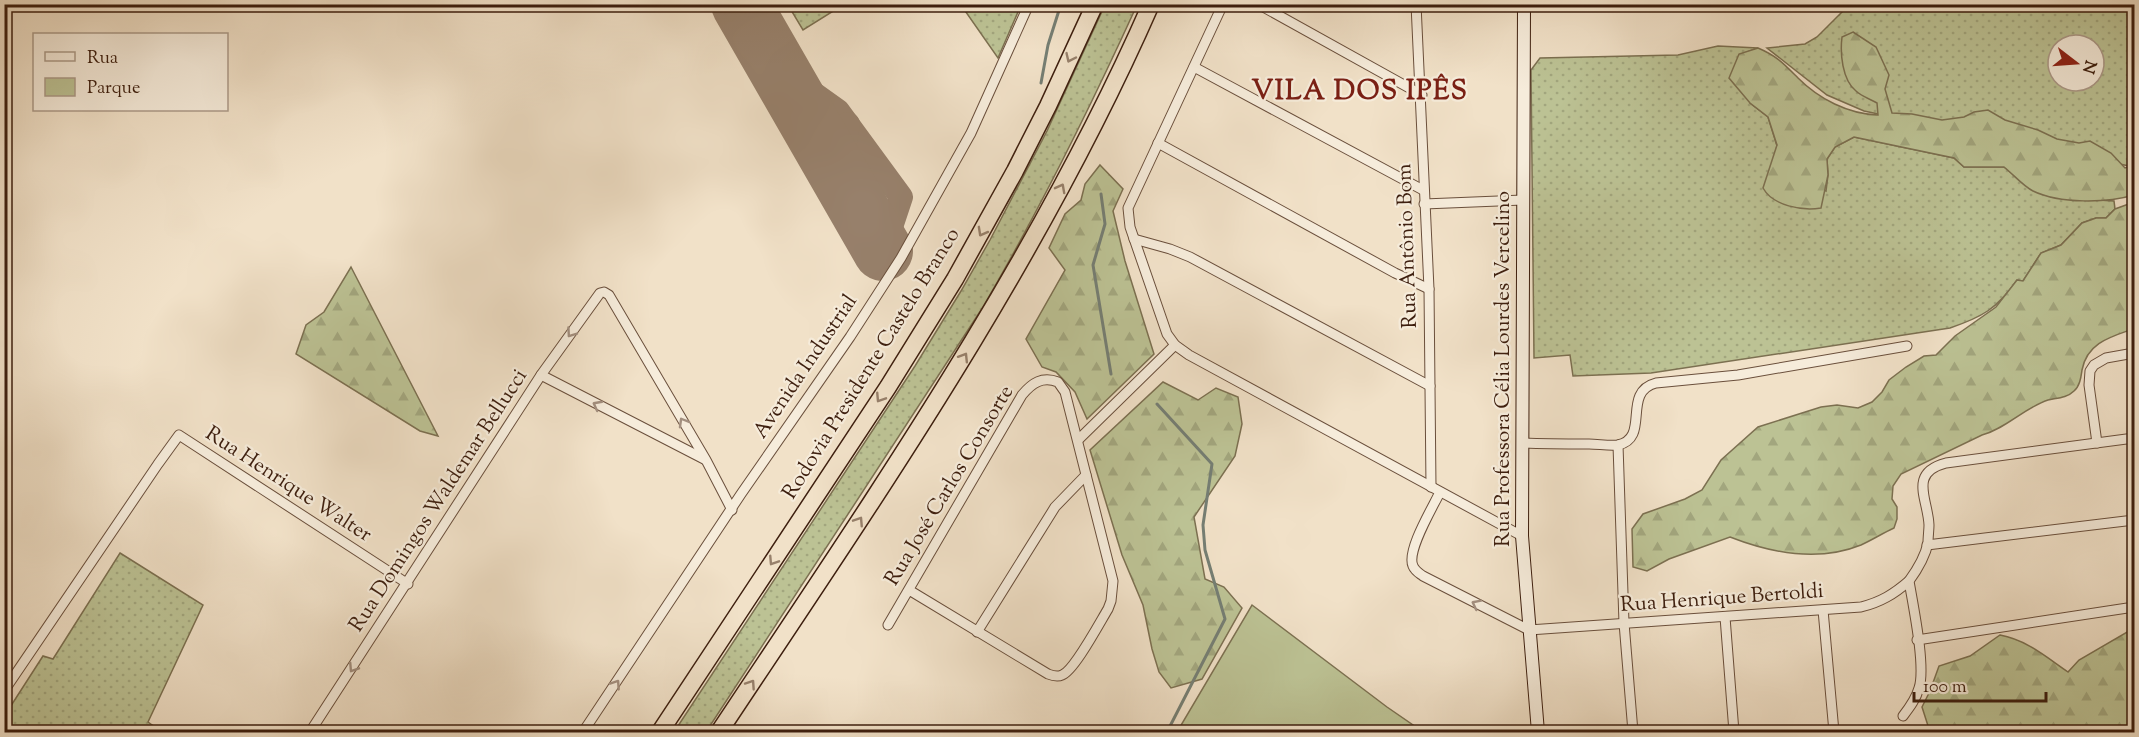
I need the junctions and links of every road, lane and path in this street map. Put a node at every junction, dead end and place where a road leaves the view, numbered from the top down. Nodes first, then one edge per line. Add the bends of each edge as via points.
1 (1029, 4) edge
2 (1095, 4) edge
3 (1151, 4) edge
4 (1222, 4) edge
5 (1257, 4) edge
6 (1416, 4) edge
7 (1524, 4) edge
8 (1194, 67) junction
9 (1422, 95) junction
10 (1158, 143) junction
11 (1424, 190) junction
12 (1523, 200) junction
13 (1424, 204) junction
14 (1134, 239) junction
15 (1429, 289) junction
16 (1175, 345) junction
17 (1907, 346) dead end
18 (2134, 353) edge
19 (541, 375) junction
20 (1430, 386) junction
21 (2134, 438) edge
22 (1078, 440) junction
23 (1523, 443) junction
24 (2097, 443) junction
25 (1618, 445) junction
26 (706, 460) junction
27 (1086, 475) junction
28 (1431, 487) junction
29 (1440, 492) junction
30 (732, 510) junction
31 (2134, 520) edge
32 (1522, 536) junction
33 (1928, 545) junction
34 (1909, 581) junction
35 (408, 584) junction
36 (909, 590) junction
37 (2134, 607) edge
38 (1823, 610) junction
39 (1725, 617) junction
40 (1624, 623) junction
41 (888, 625) dead end
42 (1529, 630) junction
43 (977, 632) junction
44 (1917, 640) junction
45 (4, 691) edge
46 (1903, 716) dead end
47 (310, 732) edge
48 (583, 732) edge
49 (660, 732) edge
50 (719, 732) edge
51 (1538, 732) edge
52 (1633, 732) edge
53 (1734, 732) edge
54 (1834, 732) edge

1 - 30 street, Avenida Industrial via 971,133 901,258
2 -> 49 highway, Rodovia Presidente Castelo Branco via 1021,160 956,279
50 -> 3 highway via 1004,293 1072,167
4 - 8 street
5 - 9 street
6 - 9 street, Rua Antônio Bom
7 - 12 main road, Rua Professora Célia Lourdes Vercelino
8 - 10 street
8 - 11 street
9 - 11 street, Rua Antônio Bom
10 - 14 street via 1128,208
10 - 15 street
11 - 13 street, Rua Antônio Bom
12 - 13 street
12 - 23 main road, Rua Professora Célia Lourdes Vercelino
13 - 15 street, Rua Antônio Bom
14 - 16 street via 1163,327
14 - 20 street via 1190,257
15 - 20 street, Rua Antônio Bom
16 - 22 street
16 - 28 street
17 - 25 street via 1738,375 1650,385 1637,400 1632,435
18 - 24 street via 2099,360 2090,371
26 -> 19 street
26 -> 19 street, Rua Domingos Waldemar Bellucci via 609,295 602,292 597,296
19 - 35 street, Rua Domingos Waldemar Bellucci
20 - 28 street, Rua Antônio Bom
21 - 24 street
22 - 27 street
22 - 36 street, Rua José Carlos Consorte via 1061,384 1047,379 1036,382 1022,395
23 - 25 street
23 - 32 main road, Rua Professora Célia Lourdes Vercelino
24 - 33 street via 1938,465 1922,485 1929,523
25 - 40 street
26 - 30 street
27 - 43 street via 1055,507
27 - 43 street via 1112,573 1113,591 1108,609 1079,656 1062,675 1048,674
28 - 29 street
29 - 32 street
42 -> 29 street via 1423,576 1413,567 1417,539
48 -> 30 street, Avenida Industrial
31 - 33 street
32 - 42 main road, Rua Professora Célia Lourdes Vercelino
33 - 34 street
34 - 38 street, Rua Henrique Bertoldi via 1877,603
34 - 44 street
35 - 45 street, Rua Henrique Walter via 179,435
35 -> 47 street, Rua Domingos Waldemar Bellucci
36 - 41 street, Rua José Carlos Consorte
36 - 43 street
37 - 44 street
38 - 39 street, Rua Henrique Bertoldi
38 - 54 street
39 - 40 street, Rua Henrique Bertoldi
39 - 53 street
40 - 42 street, Rua Henrique Bertoldi
40 - 52 street
42 - 51 main road, Rua Professora Célia Lourdes Vercelino
44 - 46 street via 1920,685

